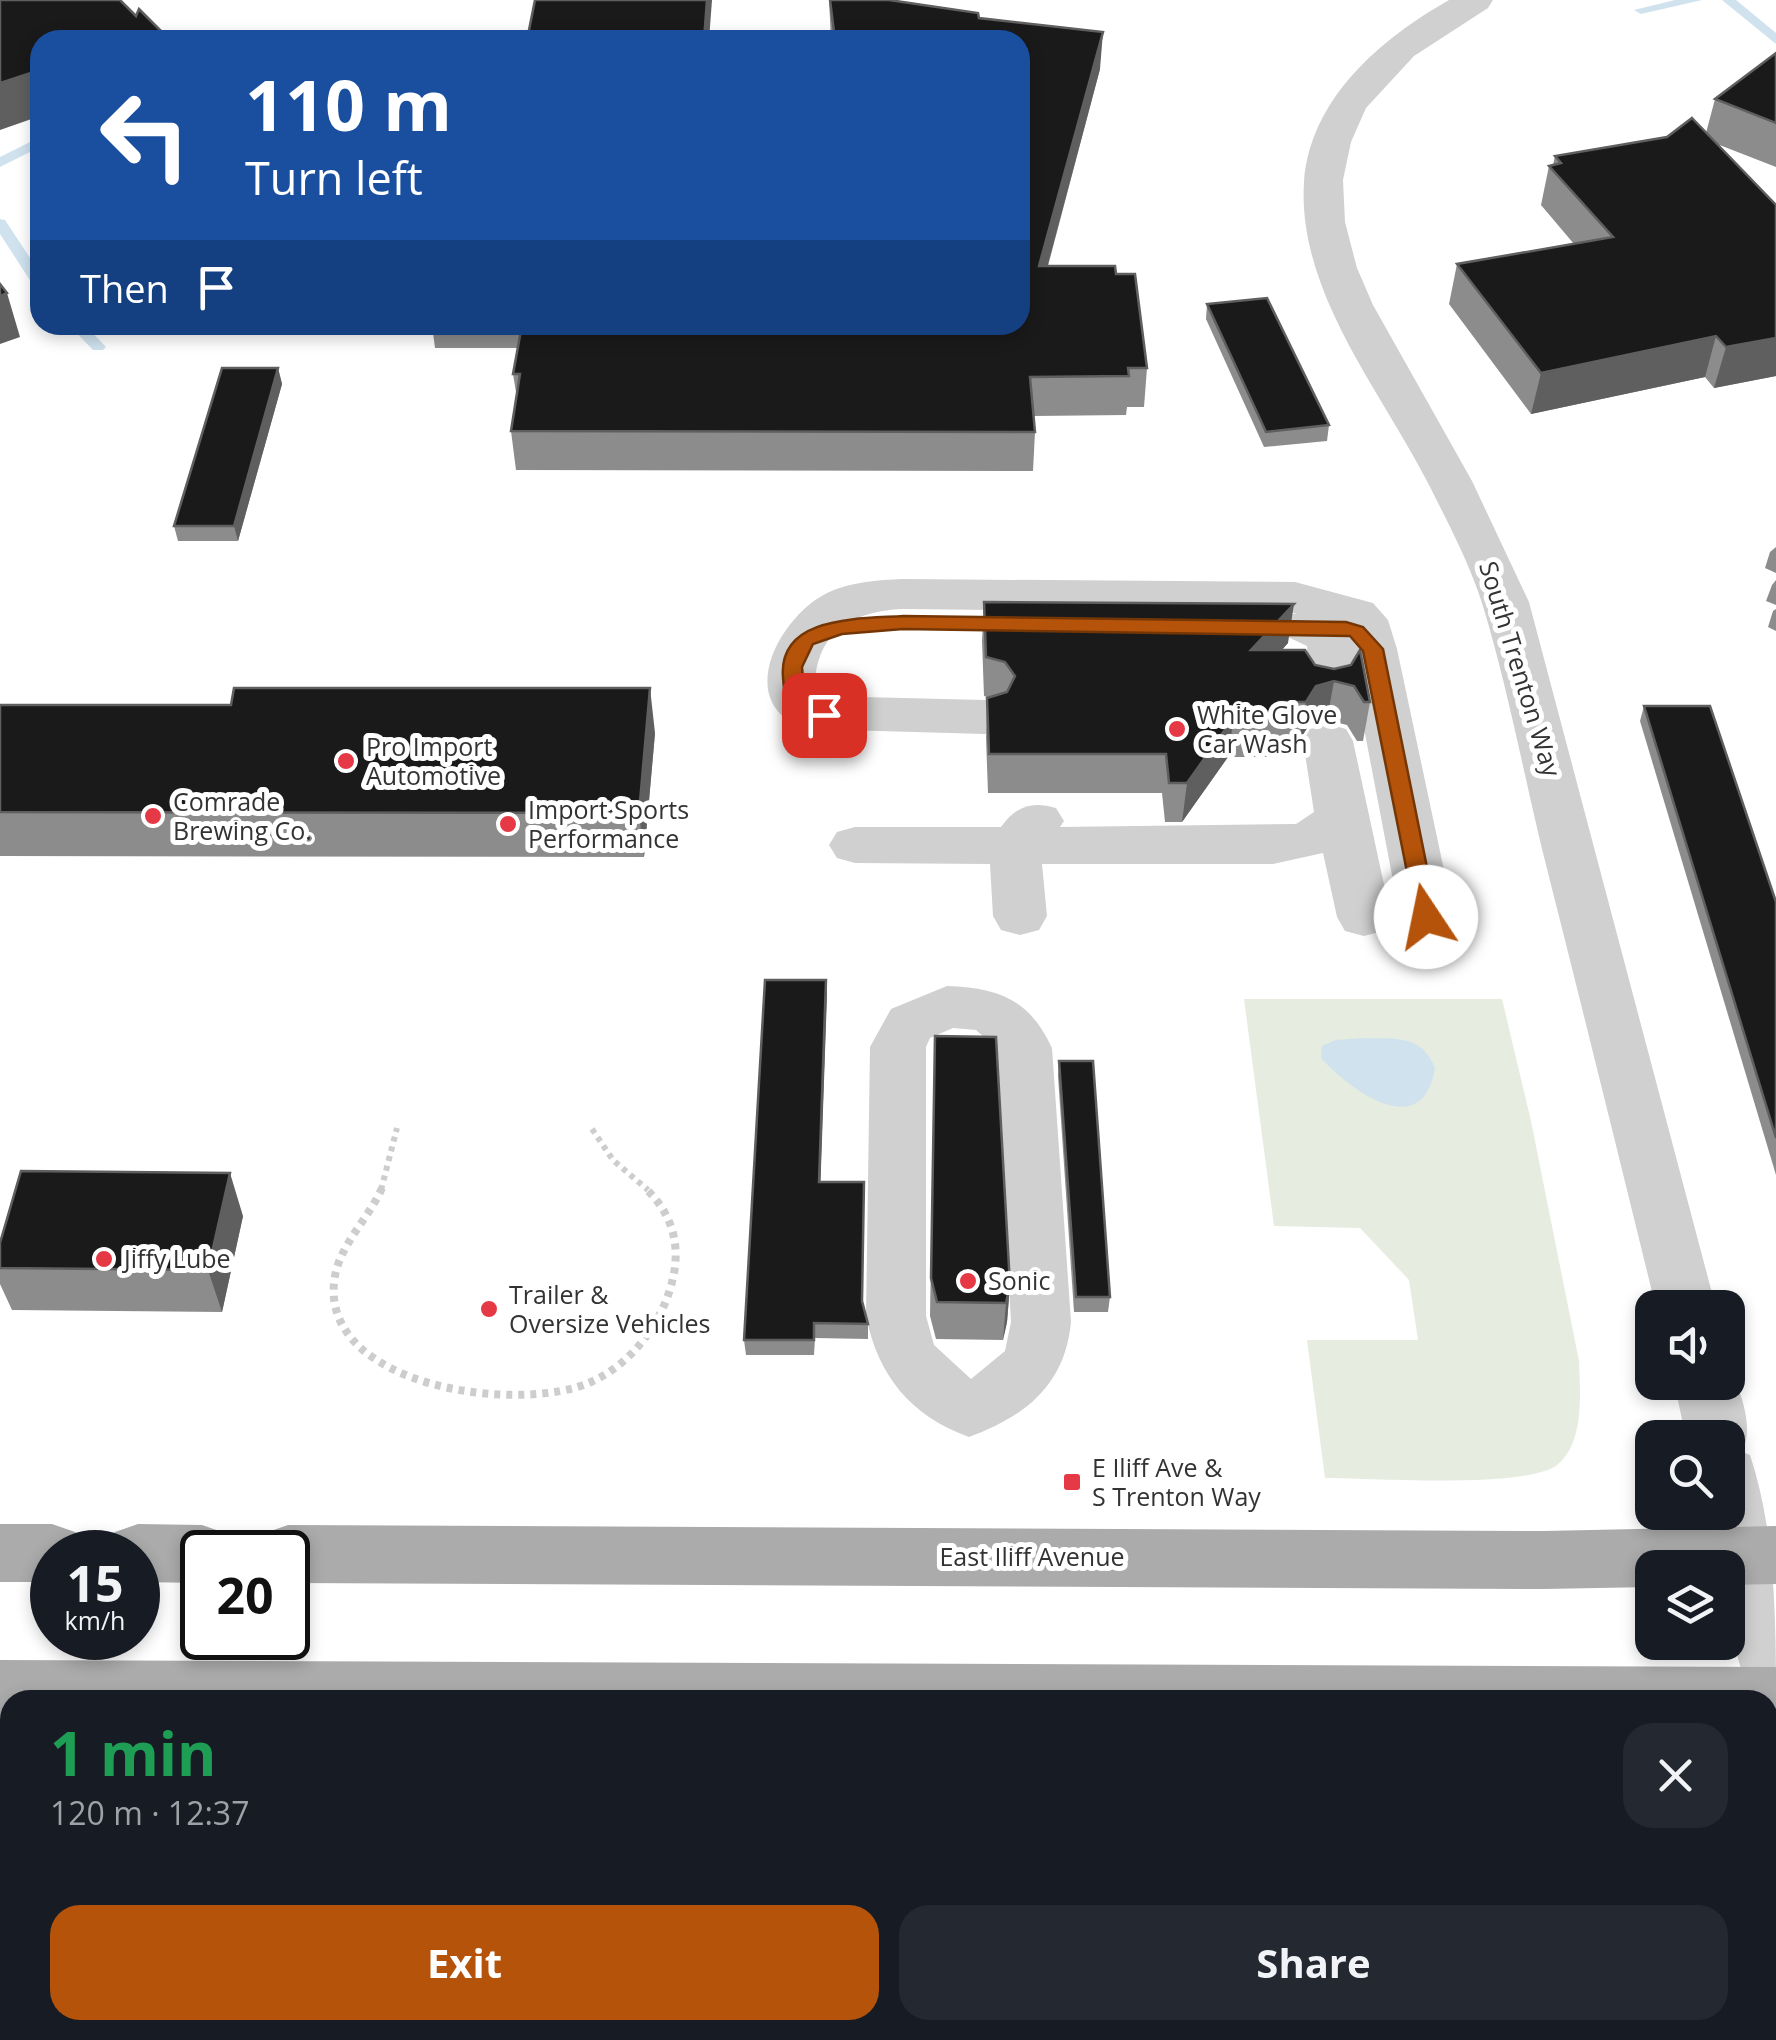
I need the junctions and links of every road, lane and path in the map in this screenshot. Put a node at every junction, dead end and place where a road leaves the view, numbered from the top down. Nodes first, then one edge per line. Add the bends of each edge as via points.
1 (1475, 0) edge
2 (1304, 626) junction
3 (798, 647) junction
4 (1373, 649) junction
5 (1326, 689) edge
6 (985, 716) edge
7 (1335, 780) junction
8 (1070, 814) junction
9 (1016, 845) junction
10 (1020, 916) dead end
11 (1364, 917) dead end
12 (1426, 917) dead end
13 (895, 1066) joint
14 (396, 1128) dead end
15 (592, 1129) dead end
16 (1681, 1290) edge
17 (1745, 1516) edge
18 (0, 1553) edge
19 (30, 1553) edge
20 (310, 1554) edge
21 (1761, 1555) edge
22 (1776, 1676) edge

1 - 16 street, South Trenton Way via 1402,46 1348,103 1328,152 1324,216 1352,304 1468,515 1505,602
2 - 3 street via 903,623 840,627
2 - 4 street via 1346,628
2 - 5 street via 1327,635 1333,646
3 - 4 street via 845,602 931,594 1309,599 1356,614
3 - 6 street via 791,688 795,704 808,712
4 - 12 street
7 - 8 street via 1328,806 1311,813
7 - 9 street via 1325,833 1286,844
7 - 11 street
8 - 9 street via 1033,822
8 - 9 street via 855,829
9 - 10 street
13 - 13 street via 899,1334 912,1368 969,1410 1022,1378 1040,1342 1024,1048 1007,1020 947,1007 901,1034
14 - 15 path via 376,1201 338,1268 338,1312 351,1340 382,1362 430,1385 485,1397 572,1390 611,1371 663,1313 676,1250 672,1220 653,1192 612,1164
17 - 21 street
18 - 19 main road
20 - 21 main road, East Iliff Avenue via 1525,1560
21 - 22 street

